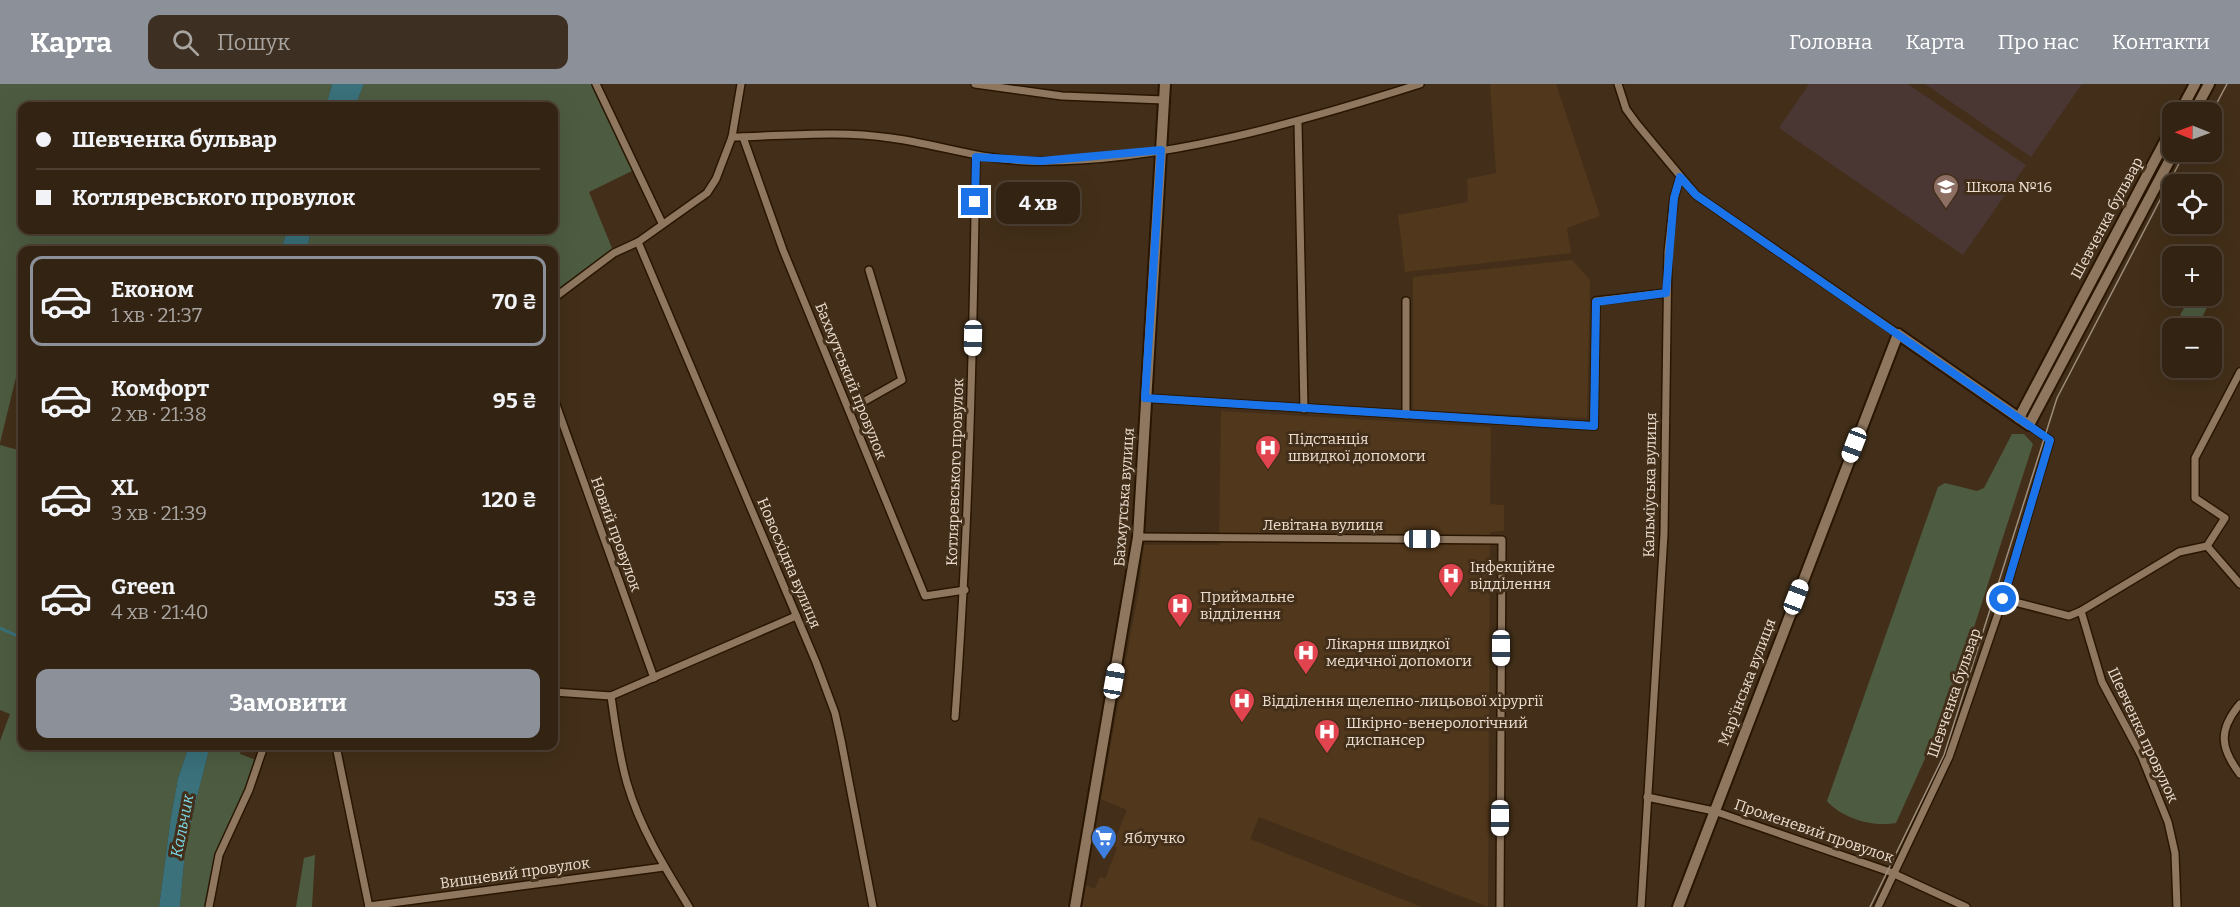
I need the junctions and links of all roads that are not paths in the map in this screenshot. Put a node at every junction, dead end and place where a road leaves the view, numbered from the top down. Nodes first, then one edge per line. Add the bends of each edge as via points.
1 (596, 84) edge
2 (741, 84) edge
3 (975, 84) edge
4 (1165, 84) edge
5 (1420, 84) edge
6 (1618, 84) edge
7 (2195, 84) edge
8 (2209, 84) edge
9 (1164, 100) junction
10 (2185, 102) edge
11 (2199, 102) edge
12 (1298, 123) junction
13 (732, 137) junction
14 (743, 137) junction
15 (2162, 147) edge
16 (1161, 150) junction
17 (976, 157) junction
18 (2169, 162) edge
19 (1680, 177) junction
20 (662, 223) junction
21 (638, 242) junction
22 (868, 270) dead end
23 (1666, 293) junction
24 (558, 295) edge
25 (1406, 300) dead end
26 (1898, 334) junction
27 (2240, 372) edge
28 (1145, 398) junction
29 (1304, 409) junction
30 (558, 410) edge
31 (849, 410) junction
32 (1406, 415) junction
33 (2019, 418) junction
34 (2029, 425) junction
35 (1138, 537) junction
36 (2205, 546) junction
37 (2240, 584) edge
38 (964, 590) junction
39 (2003, 599) junction
40 (2081, 612) junction
41 (796, 616) junction
42 (654, 678) junction
43 (558, 692) edge
44 (611, 696) junction
45 (2240, 704) edge
46 (955, 717) dead end
47 (263, 750) edge
48 (337, 750) edge
49 (2240, 774) edge
50 (1647, 797) junction
51 (1714, 811) junction
52 (664, 867) junction
53 (1893, 873) junction
54 (209, 907) edge
55 (369, 907) edge
56 (689, 907) edge
57 (873, 907) edge
58 (1075, 907) edge
59 (1500, 907) edge
60 (1641, 907) edge
61 (1678, 907) edge
62 (1878, 907) edge
63 (1966, 907) edge
64 (2177, 907) edge

1 - 20 street
2 - 13 street
3 - 9 street via 1062,96
4 - 9 street, Бахмутська вулиця
5 - 12 street
6 - 19 street via 1626,109
7 - 10 street
8 - 11 street
9 - 16 street, Бахмутська вулиця
12 - 16 street
12 - 29 street
13 - 14 street
13 - 20 street via 716,179 706,193
14 - 17 street via 868,135
14 - 31 street, Бахмутський провулок via 783,250
15 - 33 street, Шевченка бульвар
16 - 17 street via 1041,161
16 - 28 street, Бахмутська вулиця
17 - 38 street, Котляревського провулок
18 - 34 street, Шевченка бульвар
19 - 23 street, Кальміуська вулиця via 1671,220
19 - 26 street via 1701,199
20 - 21 street
21 - 24 street via 614,253
21 - 41 street, Новосхідна вулиця
22 - 31 street via 902,380
23 - 32 street via 1596,302 1594,426
23 - 50 street, Кальміуська вулиця via 1664,534
25 - 32 street
26 - 33 street
26 - 51 street, Мар'їнська вулиця
27 - 36 street via 2195,458 2195,498 2225,518
28 - 29 street
28 - 35 street, Бахмутська вулиця
29 - 32 street
30 - 42 street, Новий провулок
31 - 38 street, Бахмутський провулок via 925,596
33 - 34 street
34 - 39 street, Шевченка бульвар via 2050,440
35 - 58 street, Бахмутська вулиця
35 - 59 street, Левітана вулиця via 1502,540
36 - 37 street
36 - 40 street via 2182,551
38 - 46 street, Котляревського провулок
39 - 40 street via 2069,616
39 - 53 street, Шевченка бульвар via 1949,757
40 - 64 street, Шевченка провулок via 2102,681 2141,755 2168,822 2175,853
41 - 42 street
41 - 57 street, Новосхідна вулиця via 835,713
42 - 44 street
43 - 44 street
44 - 52 street via 628,785
45 - 49 street via 2226,724 2224,735 2228,759
47 - 54 street via 219,855
48 - 55 street
50 - 51 street, Променевий провулок
50 - 60 street, Кальміуська вулиця
51 - 53 street, Променевий провулок
51 - 61 street, Мар'їнська вулиця
52 - 55 street, Вишневий провулок
52 - 56 street
53 - 62 street, Шевченка бульвар
53 - 63 street, Променевий провулок

